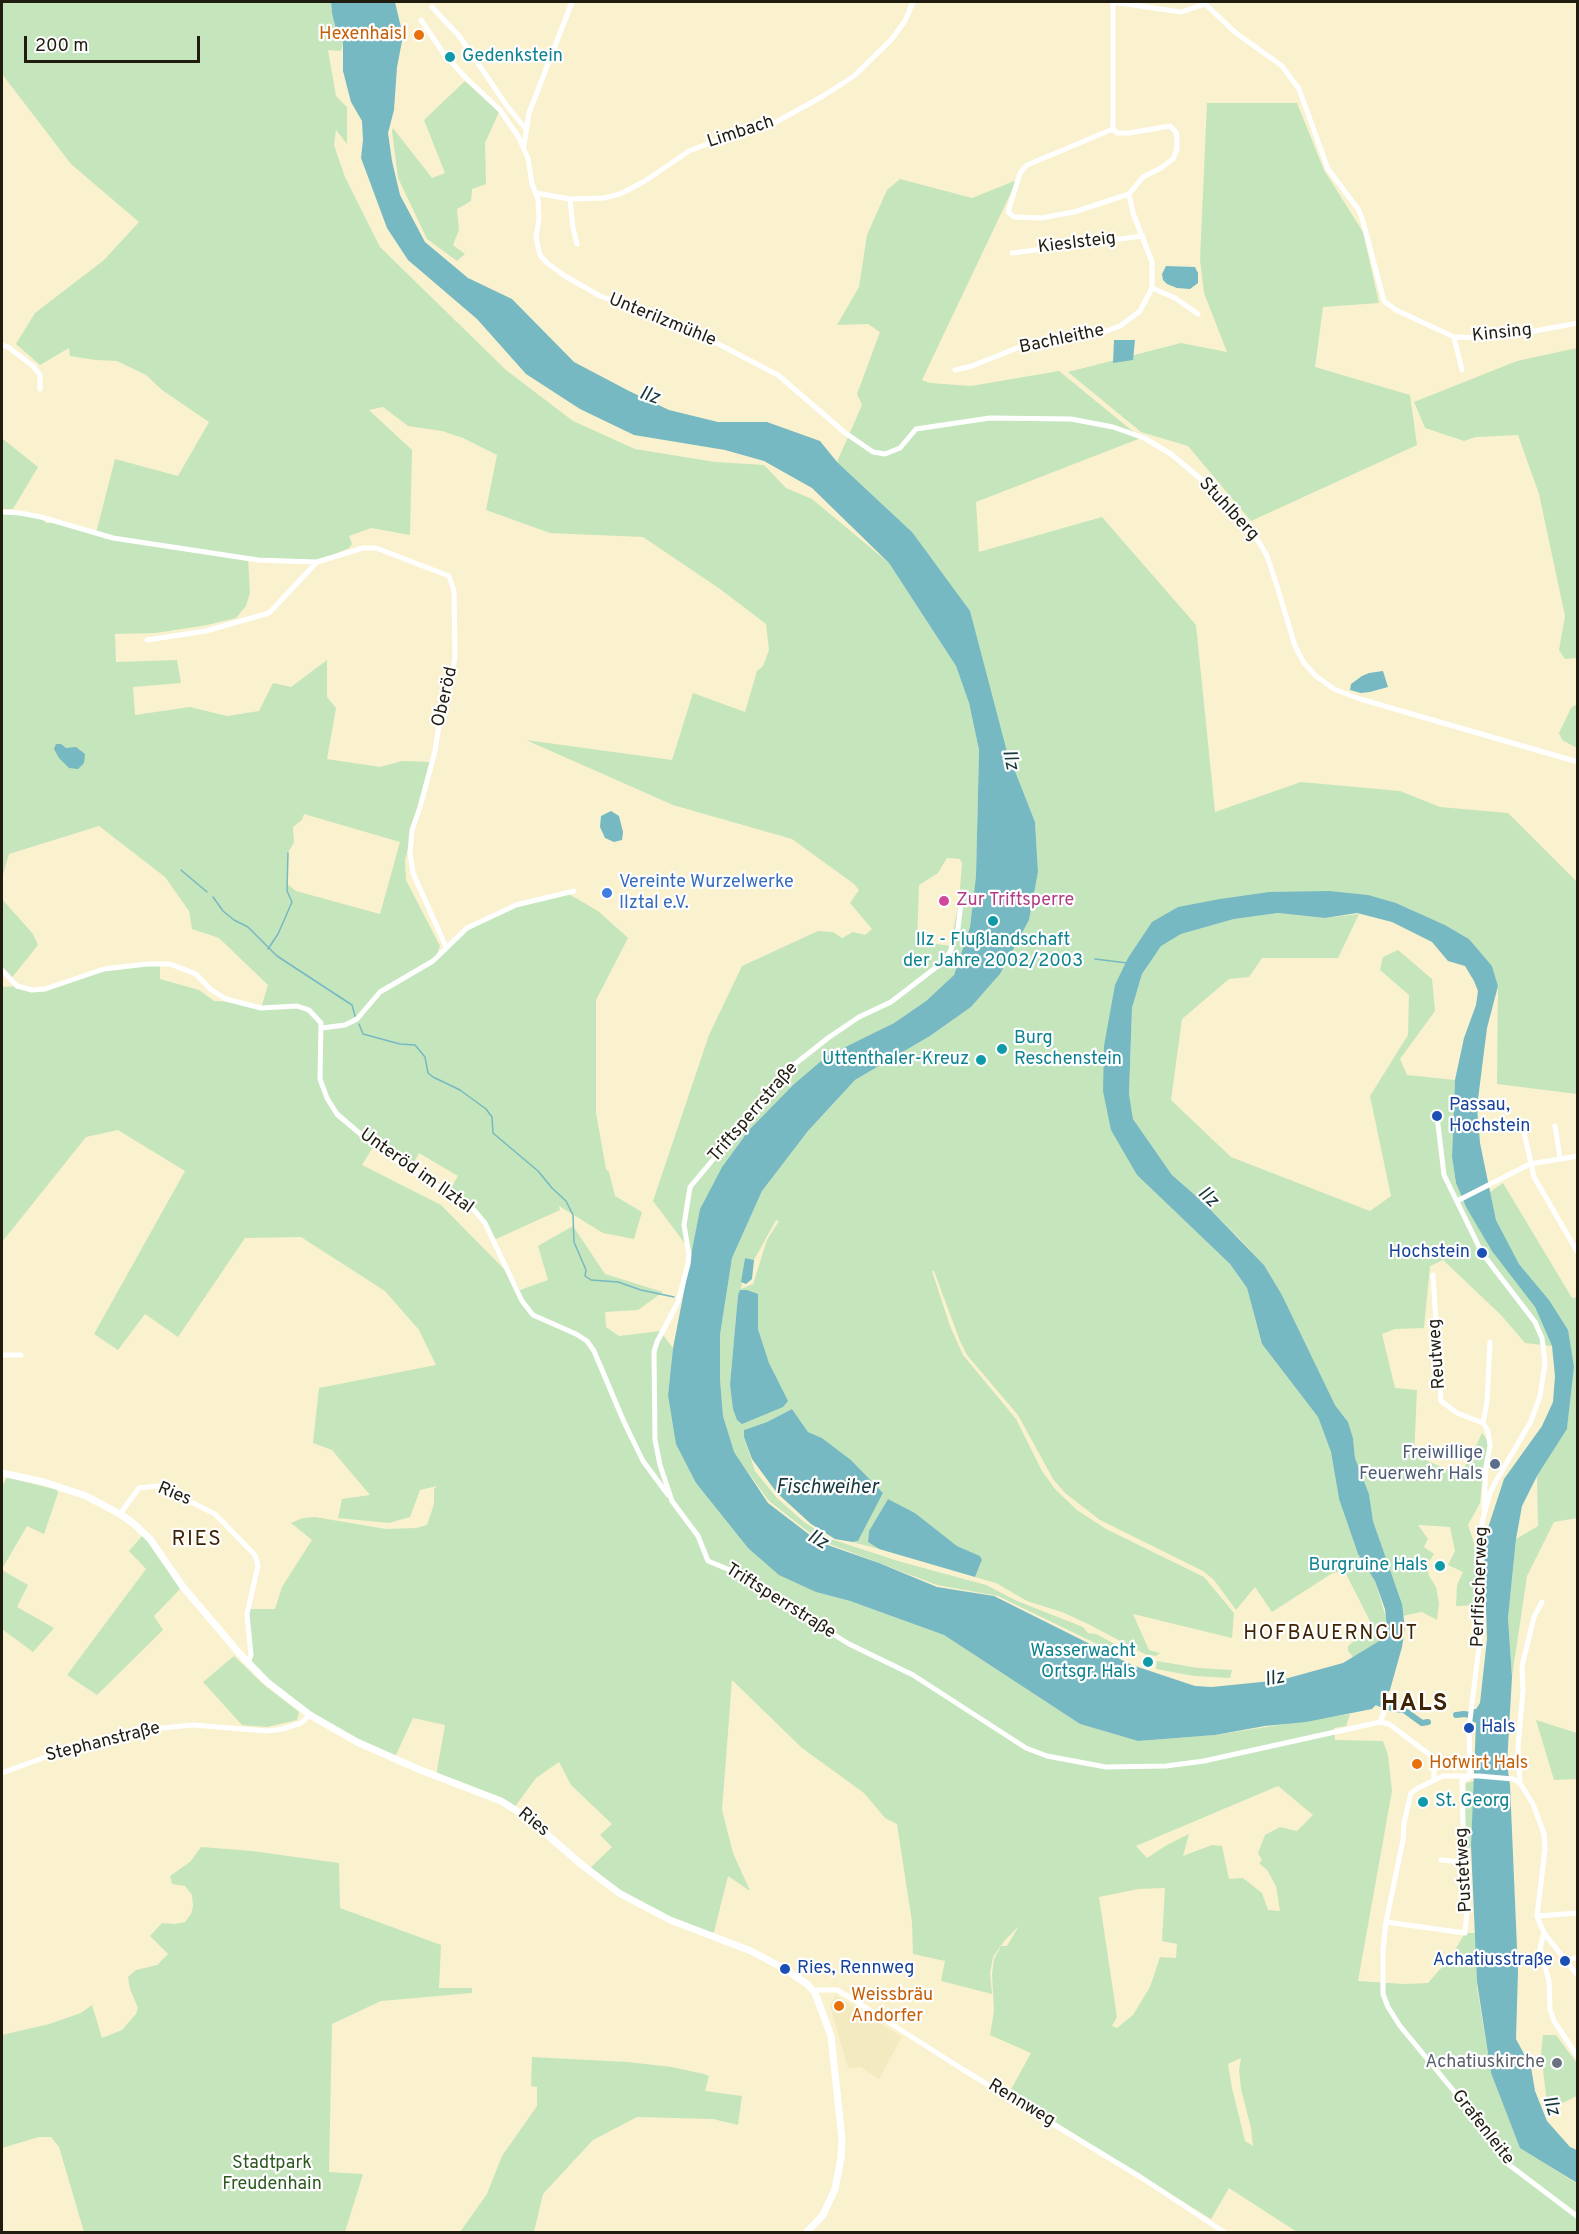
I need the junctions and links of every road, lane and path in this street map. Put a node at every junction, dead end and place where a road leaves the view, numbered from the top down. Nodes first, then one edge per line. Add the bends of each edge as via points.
1 (572, 2) edge
2 (913, 2) edge
3 (1113, 2) edge
4 (1204, 3) edge
5 (432, 7) dead end
6 (422, 20) dead end
7 (525, 128) junction
8 (1113, 129) junction
9 (523, 147) junction
10 (537, 194) junction
11 (1129, 194) junction
12 (570, 199) junction
13 (1143, 236) junction
14 (577, 244) dead end
15 (1012, 253) dead end
16 (1152, 288) junction
17 (1198, 314) dead end
18 (1578, 323) edge
19 (1454, 338) junction
20 (2, 345) edge
21 (955, 370) dead end
22 (1462, 370) dead end
23 (40, 389) dead end
24 (873, 452) joint
25 (2, 512) edge
26 (317, 561) junction
27 (147, 640) dead end
28 (1578, 762) edge
29 (574, 891) dead end
30 (961, 903) dead end
31 (446, 947) junction
32 (2, 970) edge
33 (322, 1028) junction
34 (1437, 1116) dead end
35 (1522, 1123) dead end
36 (1555, 1126) dead end
37 (1578, 1156) edge
38 (1560, 1158) junction
39 (1530, 1164) junction
40 (1460, 1200) junction
41 (1578, 1252) edge
42 (1433, 1275) dead end
43 (1490, 1342) dead end
44 (2, 1355) edge
45 (21, 1356) dead end
46 (1483, 1424) junction
47 (2, 1473) edge
48 (672, 1501) junction
49 (120, 1514) junction
50 (1484, 1514) junction
51 (1542, 1602) dead end
52 (248, 1664) junction
53 (1389, 1700) dead end
54 (310, 1715) junction
55 (1380, 1722) junction
56 (2, 1773) edge
57 (1470, 1776) junction
58 (1434, 1780) junction
59 (1520, 1783) junction
60 (1442, 1860) dead end
61 (1464, 1862) junction
62 (1578, 1913) edge
63 (1537, 1916) junction
64 (1386, 1922) junction
65 (1544, 1933) junction
66 (1578, 1957) edge
67 (1565, 1961) junction
68 (1578, 1976) edge
69 (813, 1990) junction
70 (1578, 2056) edge
71 (1578, 2217) edge
72 (1213, 2226) junction
73 (807, 2232) edge
74 (1210, 2232) edge
75 (1224, 2232) edge

1 - 7 street
2 - 12 street, Limbach via 905,21 876,56 854,76 798,111 769,126 689,151 620,194
3 - 4 street via 1181,12
3 - 8 street
4 - 19 street, Kinsing via 1291,77 1303,98 1328,169 1362,218 1384,301
5 - 7 street via 460,37
6 - 9 street via 446,56 500,110
7 - 9 street
8 - 11 street via 1129,133 1170,126 1176,132 1176,155 1143,177
8 - 11 street, Kieslsteig via 1027,165 1020,174 1008,213 1014,217 1041,218
9 - 10 street, Unterilzmühle
10 - 12 street, Limbach
10 - 24 street, Unterilzmühle via 538,247 547,263 600,296 699,334 778,375
11 - 13 street
12 - 14 street
13 - 15 street, Kieslsteig
13 - 16 street via 1152,262
16 - 17 street
16 - 21 street, Bachleithe via 1140,311 1120,326 1017,348
18 - 19 street, Kinsing via 1529,333
19 - 22 street
20 - 23 street via 33,366 40,375
24 - 28 street, Stuhlberg via 885,454 900,448 916,429 990,418 1071,419 1144,438 1171,454 1208,485 1259,542 1278,585 1295,646 1316,676 1334,689 1360,699
25 - 26 street, Oberöd via 41,517 131,541 258,560
26 - 27 street via 269,613 206,631
26 - 31 street, Oberöd via 376,548 452,580 452,676 412,830 410,852 413,873
29 - 31 street via 516,905 467,928
30 - 48 street, Triftsperrstraße via 950,952 939,965 891,1002 859,1017 790,1068 690,1187 684,1225 688,1264 678,1302 654,1352 655,1440
31 - 33 street via 434,961 380,992 357,1019
32 - 33 street via 18,986 45,990 104,969 170,964 196,974 226,999 253,1007 297,1006 309,1010 319,1018
33 - 48 street, Unteröd im Ilztal via 320,1079 337,1114 371,1143 475,1211 533,1315 576,1334 594,1351 643,1461
34 - 40 street, Perlfischerweg via 1444,1175
35 - 39 street
36 - 38 street
37 - 38 street
38 - 39 street
39 - 40 street
39 - 41 street via 1541,1192
40 - 50 street, Perlfischerweg via 1488,1263 1535,1322 1544,1349 1543,1382 1536,1410 1496,1481
42 - 46 street, Reutweg via 1441,1401
43 - 46 street
44 - 45 street
46 - 50 street via 1490,1446
47 - 49 street, Ries via 75,1492
48 - 55 street, Triftsperrstraße via 698,1536 708,1561 730,1570 849,1644 913,1675 1026,1748 1055,1758 1106,1767 1166,1766
49 - 52 street, Ries via 150,1539 183,1587
49 - 52 street, Ries via 139,1488 159,1486 215,1514 255,1555 258,1566 247,1614 251,1655
50 - 57 street, Perlfischerweg
51 - 59 street via 1534,1617 1522,1666
52 - 54 street, Ries
53 - 55 street
54 - 56 street, Stephanstraße via 301,1723 267,1731 193,1725 142,1730 65,1750
54 - 69 street, Ries via 357,1742 501,1801 528,1818 619,1893 670,1920 772,1961
55 - 58 street via 1389,1724 1434,1758
57 - 58 street
57 - 59 street
57 - 61 street, Pustetweg via 1462,1781
58 - 64 street, Grafenleite via 1411,1793
59 - 63 street via 1544,1834
60 - 61 street
61 - 64 street, Pustetweg via 1468,1899 1465,1933
62 - 63 street
63 - 65 street
64 - 71 street, Grafenleite via 1383,1994 1400,2026 1508,2164
65 - 67 street
65 - 70 street via 1540,1948 1549,1981 1550,2009
66 - 67 street
67 - 68 street
69 - 72 street, Rennweg via 837,1990 854,2000 1117,2162
69 - 73 street via 831,2036 842,2139 832,2196 823,2215
72 - 74 street
72 - 75 street, Rennweg

